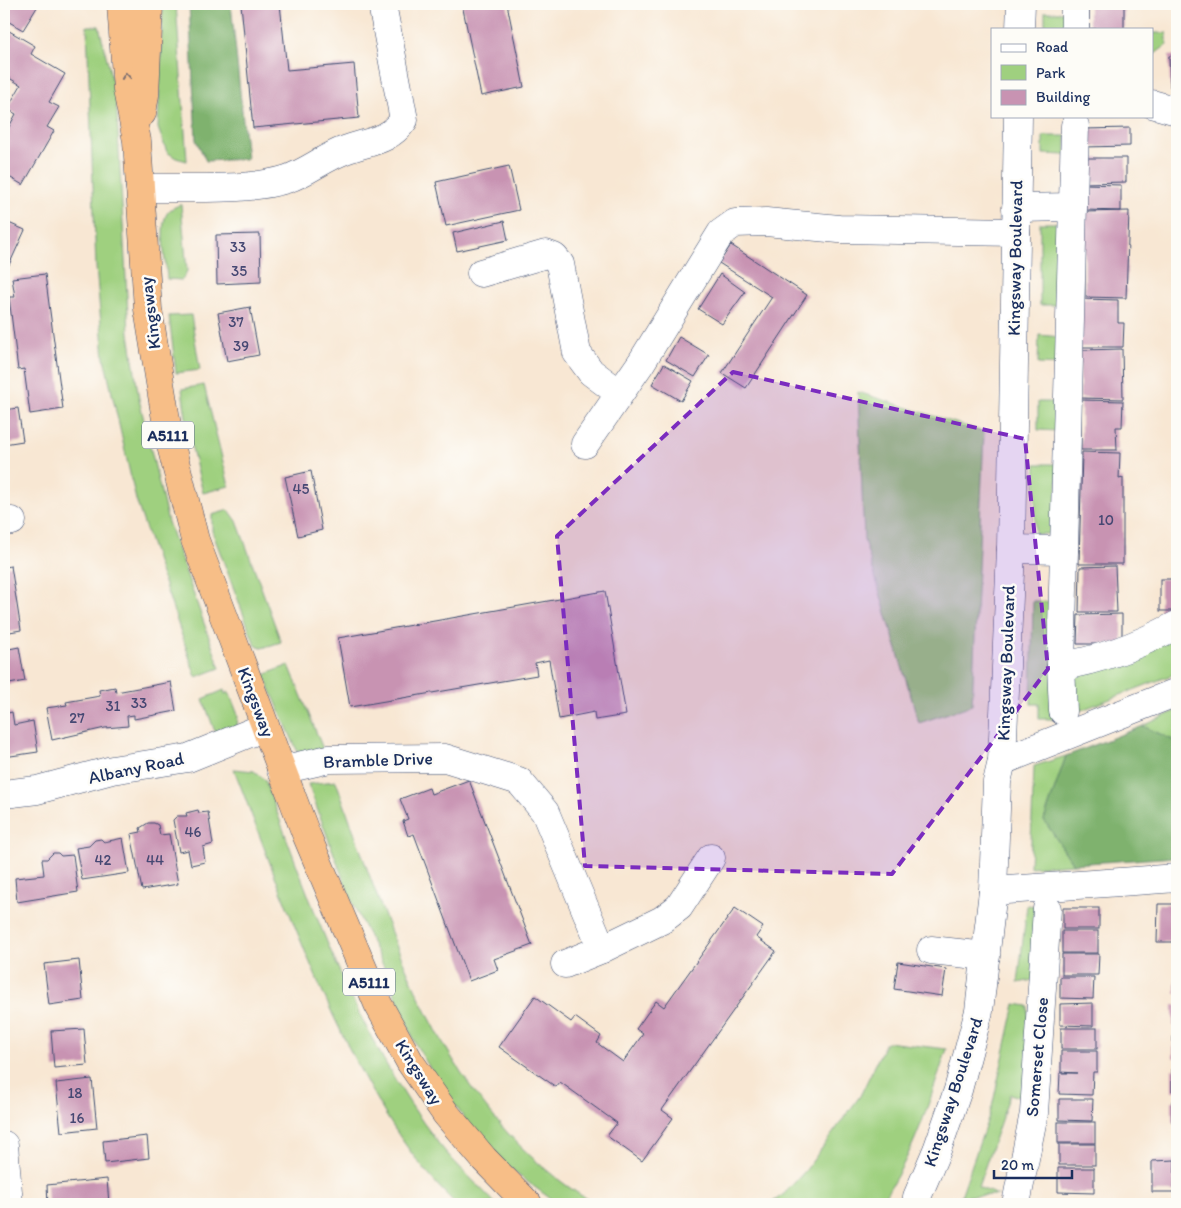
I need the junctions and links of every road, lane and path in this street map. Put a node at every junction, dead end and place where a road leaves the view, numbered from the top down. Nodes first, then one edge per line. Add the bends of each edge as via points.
1 (121, 4) edge
2 (149, 4) edge
3 (382, 4) edge
4 (1021, 4) edge
5 (1075, 4) edge
6 (1020, 28) edge
7 (1075, 28) edge
8 (1154, 105) edge
9 (1177, 112) edge
10 (1018, 118) edge
11 (1075, 126) dead end
12 (136, 141) junction
13 (140, 188) junction
14 (1073, 208) junction
15 (1016, 220) junction
16 (481, 272) dead end
17 (619, 393) junction
18 (585, 444) dead end
19 (1011, 549) junction
20 (1064, 550) junction
21 (1177, 625) edge
22 (1061, 666) junction
23 (1177, 692) edge
24 (1063, 711) dead end
25 (265, 727) junction
26 (1002, 762) junction
27 (281, 770) junction
28 (4, 794) edge
29 (711, 858) dead end
30 (1177, 878) edge
31 (993, 891) junction
32 (1047, 909) dead end
33 (602, 949) junction
34 (931, 950) dead end
35 (986, 956) junction
36 (565, 964) dead end
37 (4, 1145) edge
38 (914, 1202) edge
39 (9, 1204) edge
40 (528, 1204) edge
41 (1016, 1204) edge

12 -> 1 highway, Kingsway / A5111 via 127,90
2 - 12 highway, Kingsway / A5111 via 145,95
3 - 13 street via 404,120 396,131 388,137 343,150 290,178 266,185
4 - 6 street
5 - 7 street
8 - 9 street
10 - 15 street, Kingsway Boulevard
11 - 14 street
12 - 13 highway, Kingsway / A5111
13 - 25 highway, Kingsway / A5111 via 148,309 180,486 195,540
14 - 15 street
14 - 20 street
15 - 17 street via 839,229 766,222 735,223 721,233 642,363
15 - 19 street, Kingsway Boulevard
16 - 17 street via 546,254 554,257 560,264 577,353 591,372
17 - 18 street
19 - 20 street
19 - 26 street, Kingsway Boulevard
20 - 22 street
21 - 22 street via 1088,662
22 - 24 street
23 - 26 street
25 - 27 highway, Kingsway / A5111
25 - 28 street, Albany Road via 188,758 112,770 37,790
26 - 31 street, Kingsway Boulevard via 997,782
27 - 33 street, Bramble Drive via 329,759 445,758 519,781 545,812
27 - 40 highway, Kingsway / A5111 via 378,1004 410,1062 446,1114
29 - 33 street via 679,907 662,920
30 - 31 street
31 - 35 street, Kingsway Boulevard
32 - 41 street, Somerset Close via 1034,1113
33 - 36 street
34 - 35 street
35 - 38 street, Kingsway Boulevard via 979,1011 958,1090
37 - 39 street

